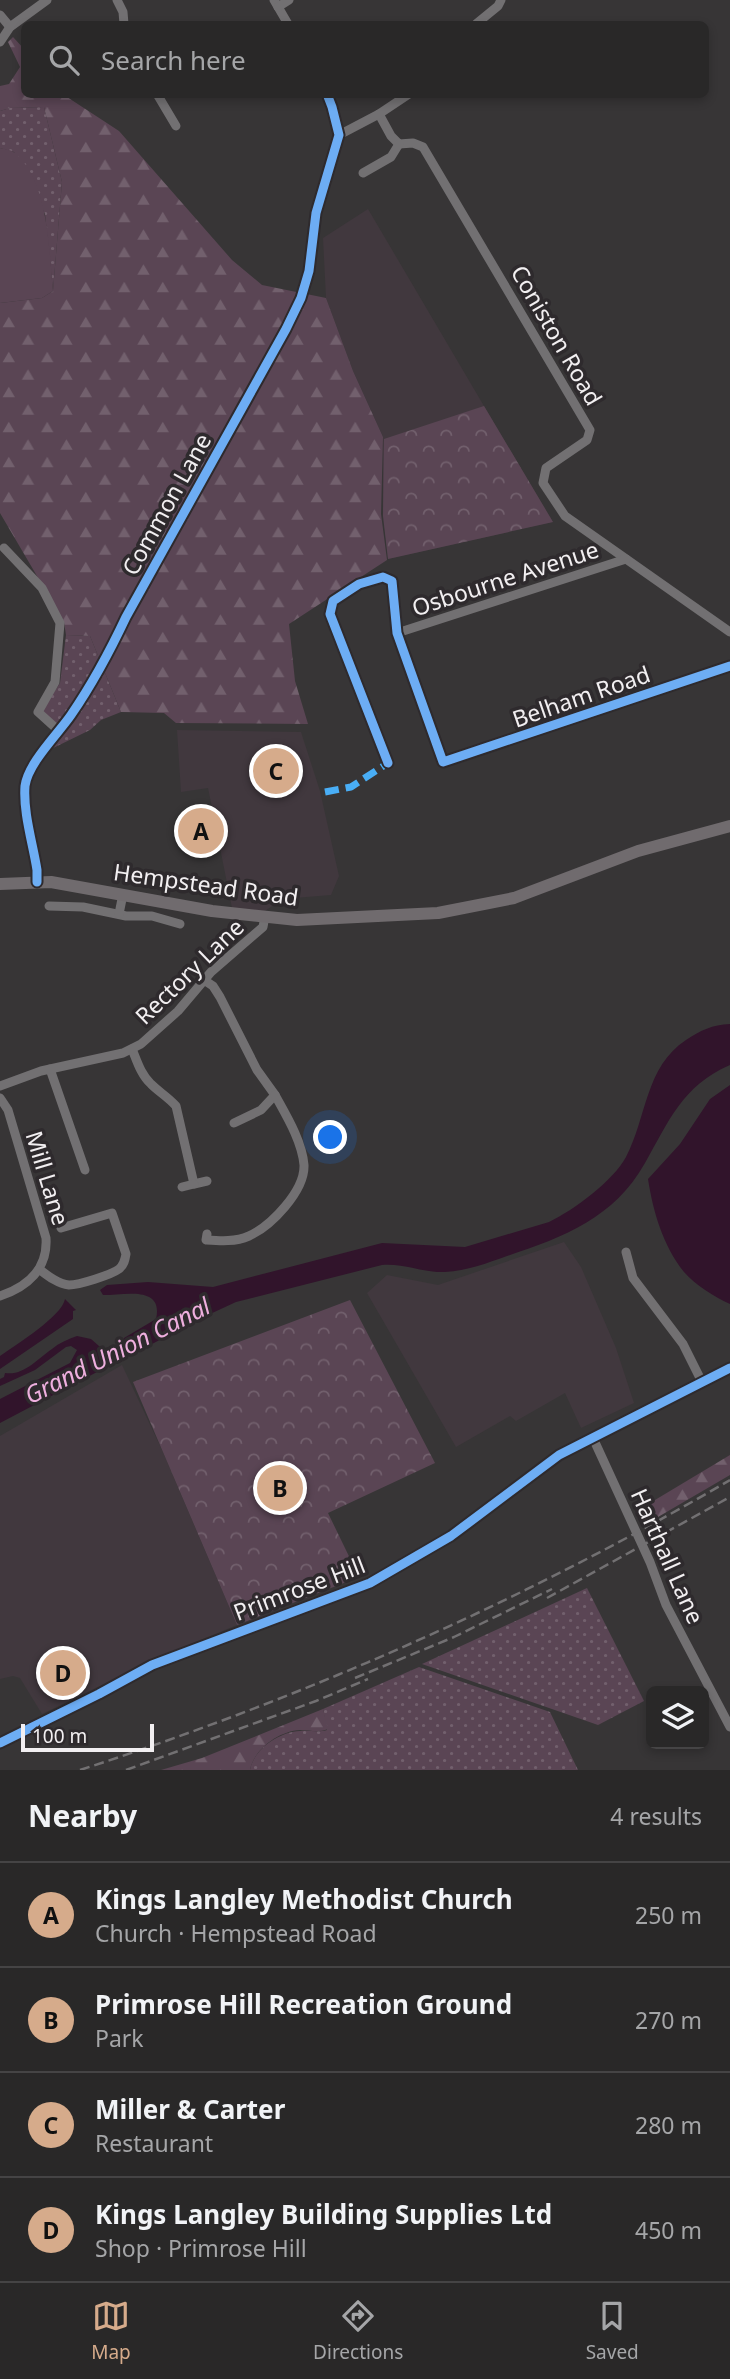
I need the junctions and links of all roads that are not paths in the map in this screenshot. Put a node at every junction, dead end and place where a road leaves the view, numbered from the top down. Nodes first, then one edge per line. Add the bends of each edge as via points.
1 (47, 0) edge
2 (117, 0) edge
3 (289, 0) edge
4 (501, 0) edge
5 (276, 3) edge
6 (0, 15) edge
7 (124, 21) edge
8 (286, 21) edge
9 (480, 21) edge
10 (10, 27) junction
11 (0, 42) edge
12 (159, 98) edge
13 (329, 98) edge
14 (403, 98) edge
15 (379, 114) junction
16 (176, 126) dead end
17 (339, 135) junction
18 (399, 144) junction
19 (363, 173) dead end
20 (4, 548) dead end
21 (626, 559) junction
22 (730, 632) edge
23 (397, 633) junction
24 (730, 666) edge
25 (59, 731) junction
26 (388, 762) dead end
27 (730, 825) edge
28 (37, 882) junction
29 (0, 884) edge
30 (123, 894) junction
31 (49, 906) dead end
32 (119, 914) junction
33 (265, 916) junction
34 (180, 924) dead end
35 (204, 980) junction
36 (132, 1049) junction
37 (50, 1069) junction
38 (0, 1086) edge
39 (275, 1094) junction
40 (0, 1098) edge
41 (234, 1123) dead end
42 (85, 1170) dead end
43 (207, 1181) dead end
44 (194, 1184) junction
45 (182, 1188) dead end
46 (61, 1228) dead end
47 (206, 1240) dead end
48 (626, 1252) dead end
49 (39, 1269) junction
50 (0, 1296) edge
51 (730, 1368) edge
52 (702, 1382) junction
53 (593, 1438) junction
54 (730, 1727) edge
55 (0, 1743) edge

1 - 10 street
2 - 7 street
3 - 5 street
4 - 9 street
5 - 8 street
6 - 10 street
10 - 11 street
12 - 16 street
13 - 17 street
14 - 15 street
15 - 17 street
15 - 18 street
17 - 25 street, Common Lane via 316,213 301,298 107,658
18 - 19 street via 391,157
18 - 21 street, Coniston Road via 424,148 590,430 587,440 546,468 543,483 565,516
20 - 25 street via 42,589 60,623 55,682 38,712
21 - 22 street, Coniston Road
21 - 23 street, Osbourne Avenue
23 - 24 street, Belham Road via 443,762
23 - 26 street via 391,581 383,577 359,584 333,601 330,614
25 - 28 street, Common Lane via 32,767 26,783
27 - 33 main road, Hempstead Road via 638,851 514,898 449,911 297,920
28 - 29 main road, Hempstead Road
28 - 30 main road, Hempstead Road
30 - 32 street
30 - 33 main road, Hempstead Road
31 - 32 street via 83,906
32 - 34 street
33 - 35 street, Rectory Lane via 263,927
35 - 36 street, Rectory Lane via 178,1011
35 - 39 street via 220,997 257,1070
36 - 37 street
36 - 44 street via 150,1084 176,1106
37 - 38 street
37 - 42 street
39 - 41 street via 261,1110
39 - 47 street via 303,1157 300,1183 285,1207 260,1229 234,1241
40 - 49 street, Mill Lane via 8,1111 46,1238
43 - 44 street
44 - 45 street
46 - 49 street via 116,1212 127,1254 121,1268 67,1285
48 - 52 street via 633,1278 683,1345
49 - 50 street via 20,1288
51 - 52 street, Primrose Hill
52 - 53 street, Primrose Hill
53 - 54 street, Harthall Lane via 666,1605
53 - 55 street, Primrose Hill via 559,1455 451,1536 370,1583 152,1665

